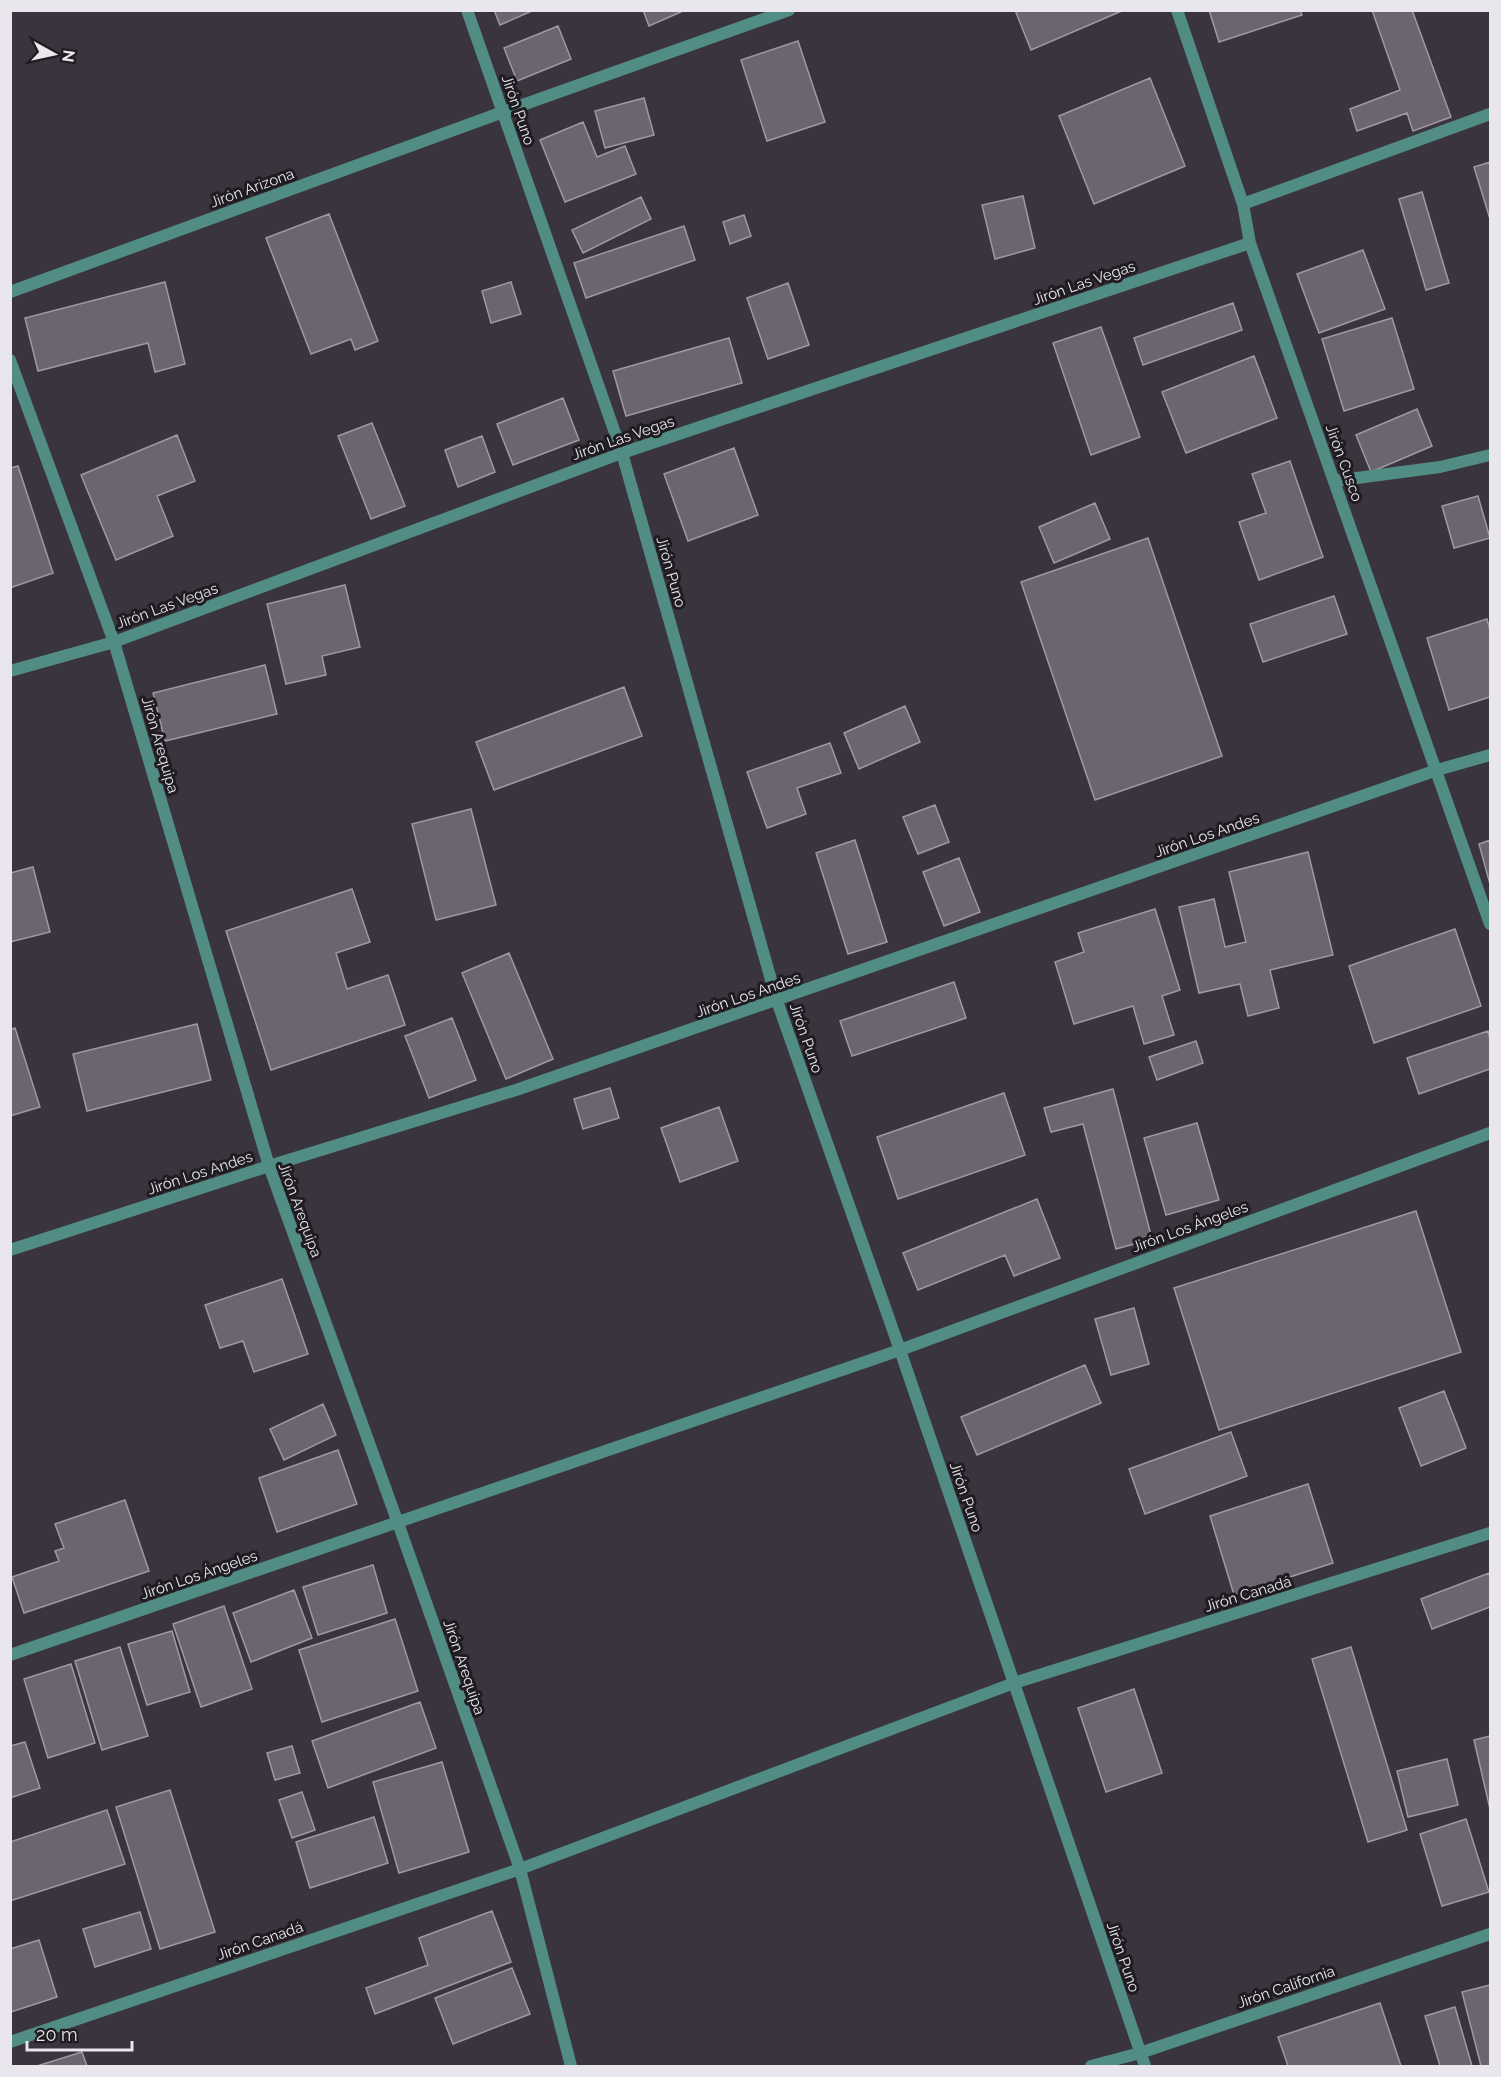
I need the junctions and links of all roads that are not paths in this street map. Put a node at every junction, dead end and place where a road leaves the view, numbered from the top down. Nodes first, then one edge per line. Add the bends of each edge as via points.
1 (466, 10) edge
2 (789, 10) edge
3 (1177, 10) edge
4 (503, 112) junction
5 (1491, 114) edge
6 (1243, 204) junction
7 (1250, 243) junction
8 (10, 292) edge
9 (10, 360) edge
10 (622, 453) junction
11 (1491, 455) edge
12 (1334, 481) junction
13 (114, 642) junction
14 (10, 671) edge
15 (1491, 755) edge
16 (1437, 770) junction
17 (1491, 924) edge
18 (777, 1001) junction
19 (1491, 1133) edge
20 (268, 1166) junction
21 (10, 1250) edge
22 (900, 1350) junction
23 (398, 1523) junction
24 (1491, 1533) edge
25 (10, 1655) edge
26 (1014, 1683) junction
27 (520, 1869) junction
28 (1491, 1934) edge
29 (10, 2042) edge
30 (1140, 2053) junction
31 (571, 2067) edge
32 (1091, 2067) edge
33 (1145, 2067) edge

1 - 4 street, Jirón Puno
2 - 4 street, Jirón Arizona
3 - 6 street, Jirón Cusco
4 - 8 street, Jirón Arizona
4 - 10 street, Jirón Puno
5 - 6 street
6 - 7 street, Jirón Cusco
7 - 10 street, Jirón Las Vegas
7 - 12 street, Jirón Cusco
9 - 13 street, Jirón Arequipa
10 - 13 street, Jirón Las Vegas
10 - 18 street, Jirón Puno
11 - 12 street via 1440,467
12 - 16 street, Jirón Cusco
13 - 14 street, Jirón Las Vegas
13 - 20 street, Jirón Arequipa
15 - 16 street, Jirón Los Andes
16 - 17 street, Jirón Cusco
16 - 18 street, Jirón Los Andes
18 - 20 street, Jirón Los Andes via 516,1090
18 - 22 street, Jirón Puno
19 - 22 street, Jirón Los Ángeles
20 - 21 street, Jirón Los Andes
20 - 23 street, Jirón Arequipa
22 - 23 street, Jirón Los Ángeles
22 - 26 street, Jirón Puno
23 - 25 street, Jirón Los Ángeles
23 - 27 street, Jirón Arequipa
24 - 26 street, Jirón Canadá
26 - 27 street, Jirón Canadá
26 - 30 street, Jirón Puno
27 - 29 street, Jirón Canadá
27 - 31 street, Jirón Arequipa
28 - 30 street, Jirón California
30 - 32 street, Jirón California
30 - 33 street, Jirón Puno

